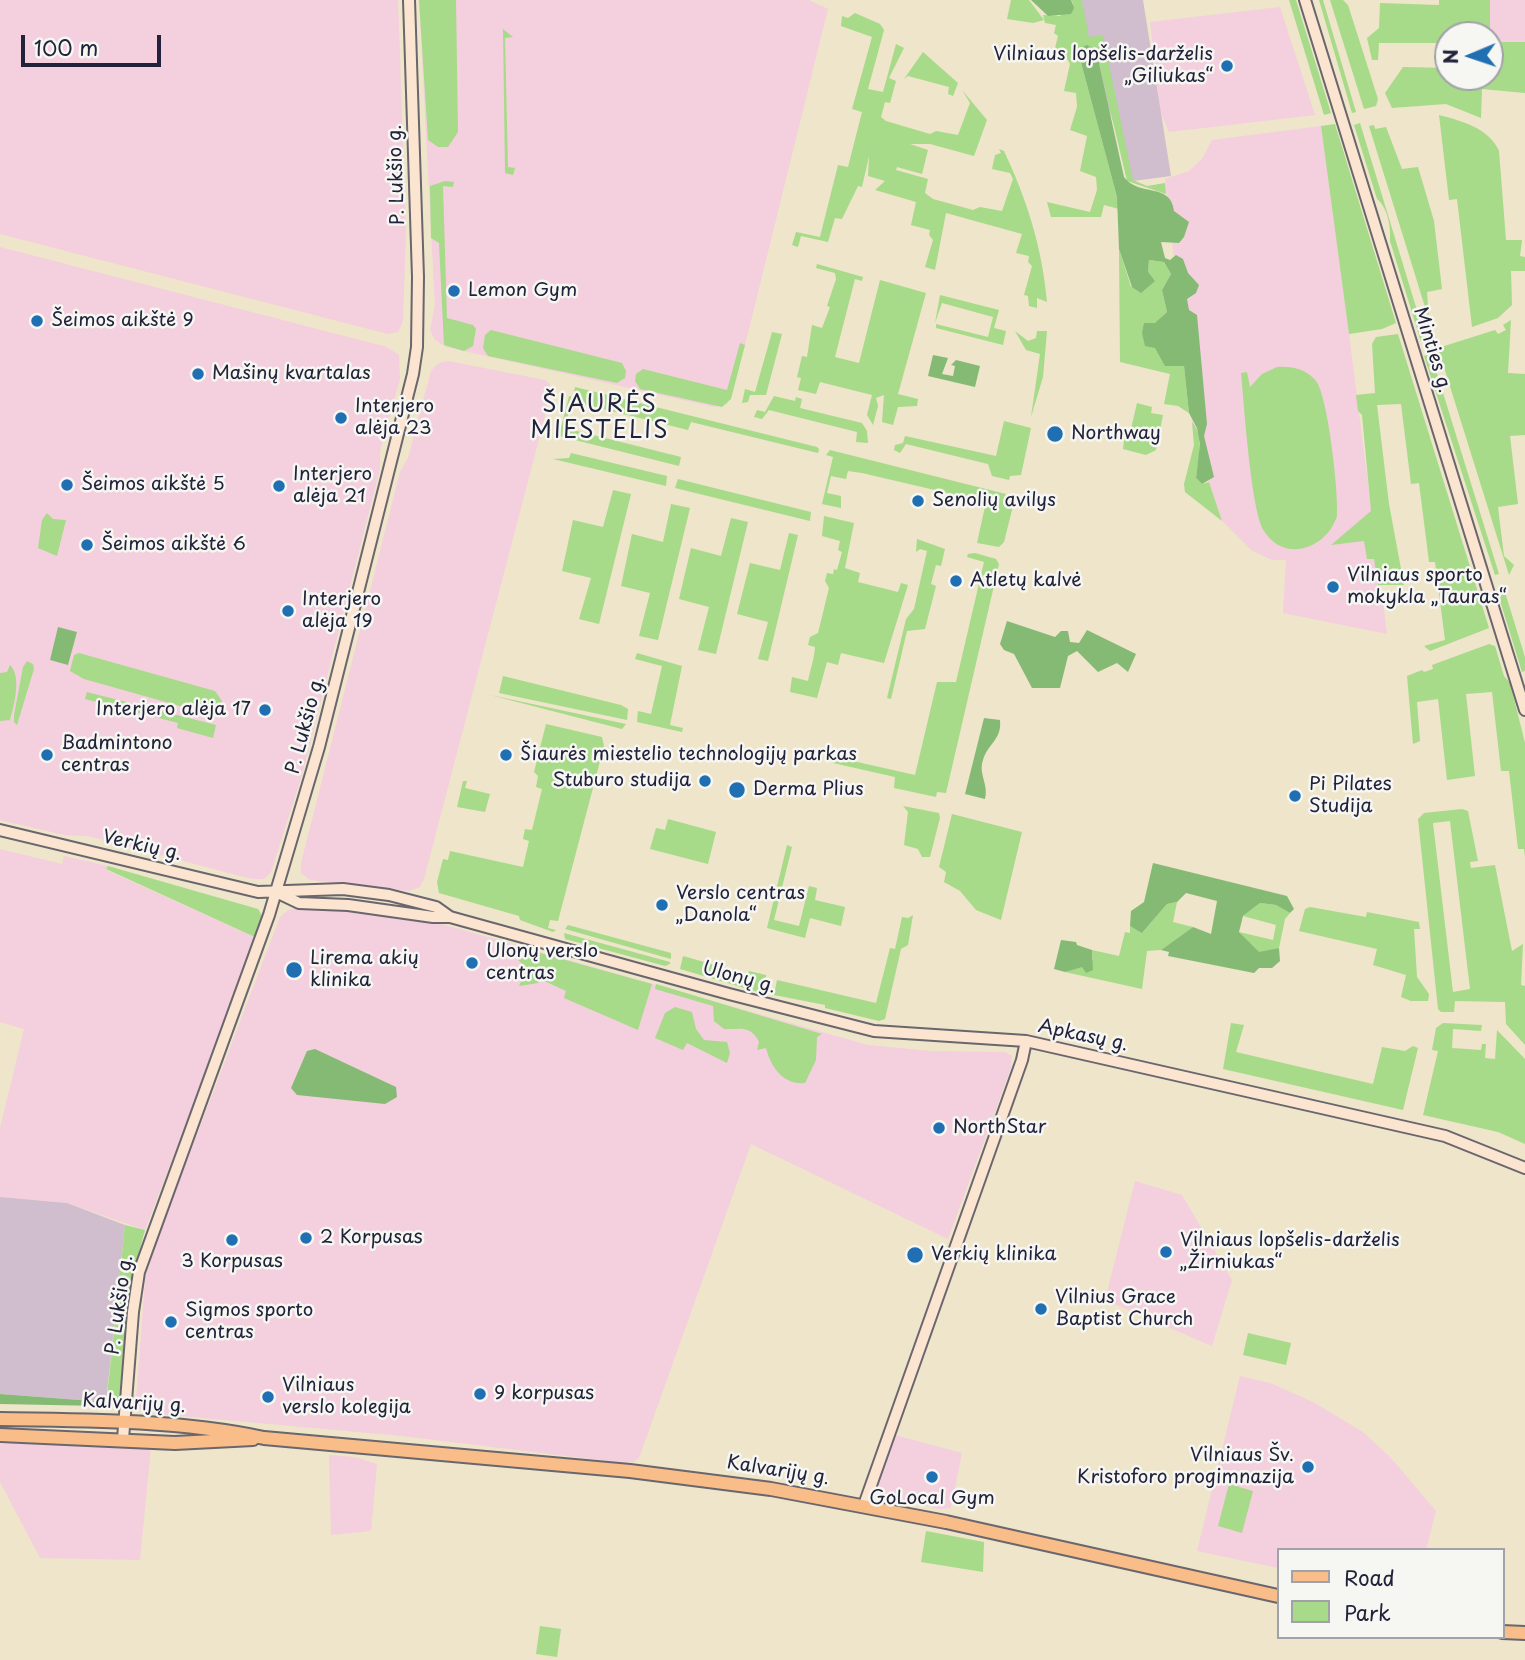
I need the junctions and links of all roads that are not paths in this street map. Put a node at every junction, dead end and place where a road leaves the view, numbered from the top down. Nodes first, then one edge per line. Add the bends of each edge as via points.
1 (409, 0) edge
2 (1305, 0) edge
3 (1525, 710) edge
4 (0, 830) edge
5 (276, 892) junction
6 (1026, 1041) junction
7 (1525, 1168) edge
8 (0, 1419) edge
9 (124, 1422) junction
10 (0, 1435) edge
11 (264, 1438) junction
12 (123, 1439) junction
13 (864, 1505) junction
14 (1276, 1596) edge
15 (1504, 1632) edge
16 (1525, 1633) edge

1 - 5 main road, P. Lukšio g. via 417,347 353,615
2 - 3 main road, Minties g.
4 - 5 main road, Verkių g. via 230,886
5 - 6 main road, Ulonų g. via 299,903 450,916 874,1031
5 - 9 main road, P. Lukšio g. via 143,1256 132,1312
6 - 7 main road, Apkasų g. via 1445,1136
6 - 13 main road, Apkasų g.
8 - 9 main road, Kalvarijų g.
9 - 11 main road, Kalvarijų g.
9 - 12 main road, P. Lukšio g.
10 - 12 main road, Kalvarijų g.
11 - 12 main road, Kalvarijų g. via 222,1443
11 - 13 main road, Kalvarijų g. via 638,1471
13 - 14 main road, Kalvarijų g.
15 - 16 main road

